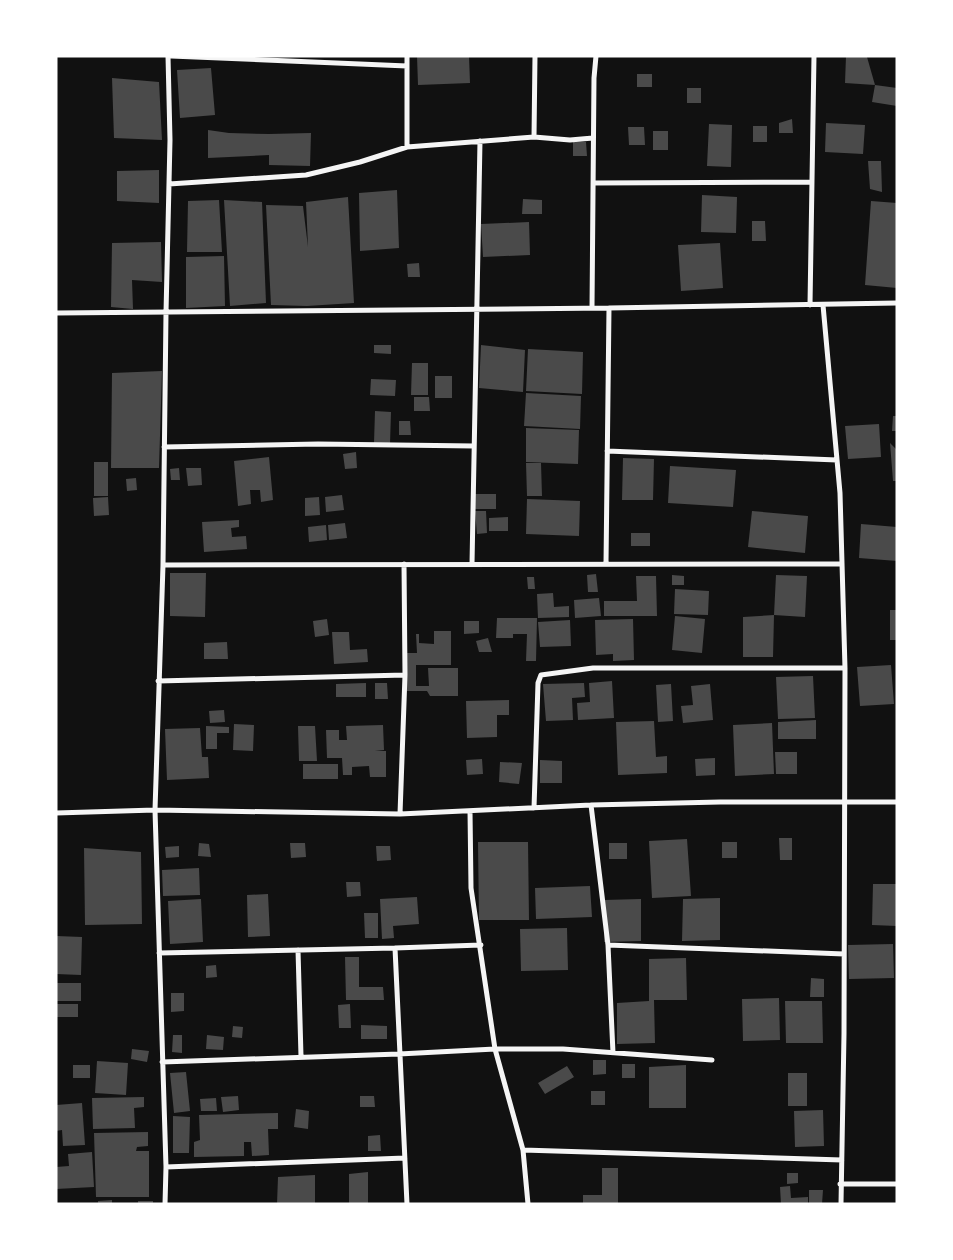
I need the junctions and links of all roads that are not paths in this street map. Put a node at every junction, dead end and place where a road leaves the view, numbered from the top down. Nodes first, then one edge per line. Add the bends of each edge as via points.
1 (168, 56) edge
2 (171, 56) edge
3 (407, 56) edge
4 (535, 56) edge
5 (596, 56) edge
6 (814, 56) edge
7 (408, 66) junction
8 (534, 136) junction
9 (593, 138) junction
10 (480, 141) junction
11 (407, 147) junction
12 (811, 182) junction
13 (593, 183) junction
14 (169, 184) junction
15 (897, 303) edge
16 (810, 305) junction
17 (824, 305) junction
18 (592, 308) junction
19 (609, 308) junction
20 (478, 310) junction
21 (56, 312) edge
22 (166, 313) junction
23 (474, 446) junction
24 (164, 447) junction
25 (607, 451) junction
26 (837, 460) junction
27 (163, 564) junction
28 (404, 564) junction
29 (472, 564) junction
30 (606, 564) junction
31 (841, 564) junction
32 (845, 668) junction
33 (404, 676) junction
34 (158, 681) junction
35 (844, 802) junction
36 (897, 802) edge
37 (591, 805) junction
38 (534, 808) junction
39 (155, 810) junction
40 (470, 811) junction
41 (56, 813) edge
42 (400, 814) junction
43 (480, 945) junction
44 (608, 945) junction
45 (395, 948) junction
46 (298, 950) junction
47 (159, 953) junction
48 (844, 954) junction
49 (496, 1049) junction
50 (613, 1053) junction
51 (399, 1054) junction
52 (301, 1056) junction
53 (712, 1060) dead end
54 (162, 1062) junction
55 (523, 1150) junction
56 (405, 1158) junction
57 (842, 1160) junction
58 (166, 1167) junction
59 (840, 1184) junction
60 (897, 1184) edge
61 (165, 1204) edge
62 (407, 1204) edge
63 (528, 1204) edge
64 (841, 1204) edge

1 - 14 street
2 - 7 street
3 - 7 street
4 - 8 street
5 - 9 street
6 - 12 street
7 - 11 street
8 - 9 street via 570,140
8 - 10 street
9 - 13 street
10 - 11 street
10 - 20 street
11 - 14 street via 306,175
12 - 13 street
12 - 16 street
13 - 18 street
14 - 22 street
15 - 17 street
16 - 17 street
16 - 19 street
17 - 26 street
18 - 19 street
18 - 20 street
19 - 25 street
20 - 22 street
20 - 23 street
21 - 22 street
22 - 24 street
23 - 24 street via 318,444
23 - 29 street
24 - 27 street
25 - 26 street
25 - 30 street
26 - 31 street
27 - 28 street
27 - 34 street
28 - 29 street
28 - 33 street
29 - 30 street
30 - 31 street
31 - 32 street
32 - 35 street
32 - 38 street via 593,668 541,675 538,683
33 - 34 street
33 - 42 street
34 - 39 street
35 - 36 street
35 - 37 street
35 - 48 street
37 - 38 street
37 - 44 street
38 - 40 street
39 - 41 street
39 - 42 street
39 - 47 street
40 - 42 street
40 - 43 street via 472,888
43 - 45 street
43 - 49 street
44 - 48 street
44 - 50 street
45 - 46 street
45 - 51 street
46 - 47 street
46 - 52 street
47 - 54 street
48 - 57 street
49 - 50 street
49 - 51 street
49 - 55 street
50 - 53 street
51 - 52 street
51 - 56 street
52 - 54 street
54 - 58 street
55 - 57 street
55 - 63 street
56 - 58 street
56 - 62 street
57 - 59 street
58 - 61 street
59 - 60 street
59 - 64 street

